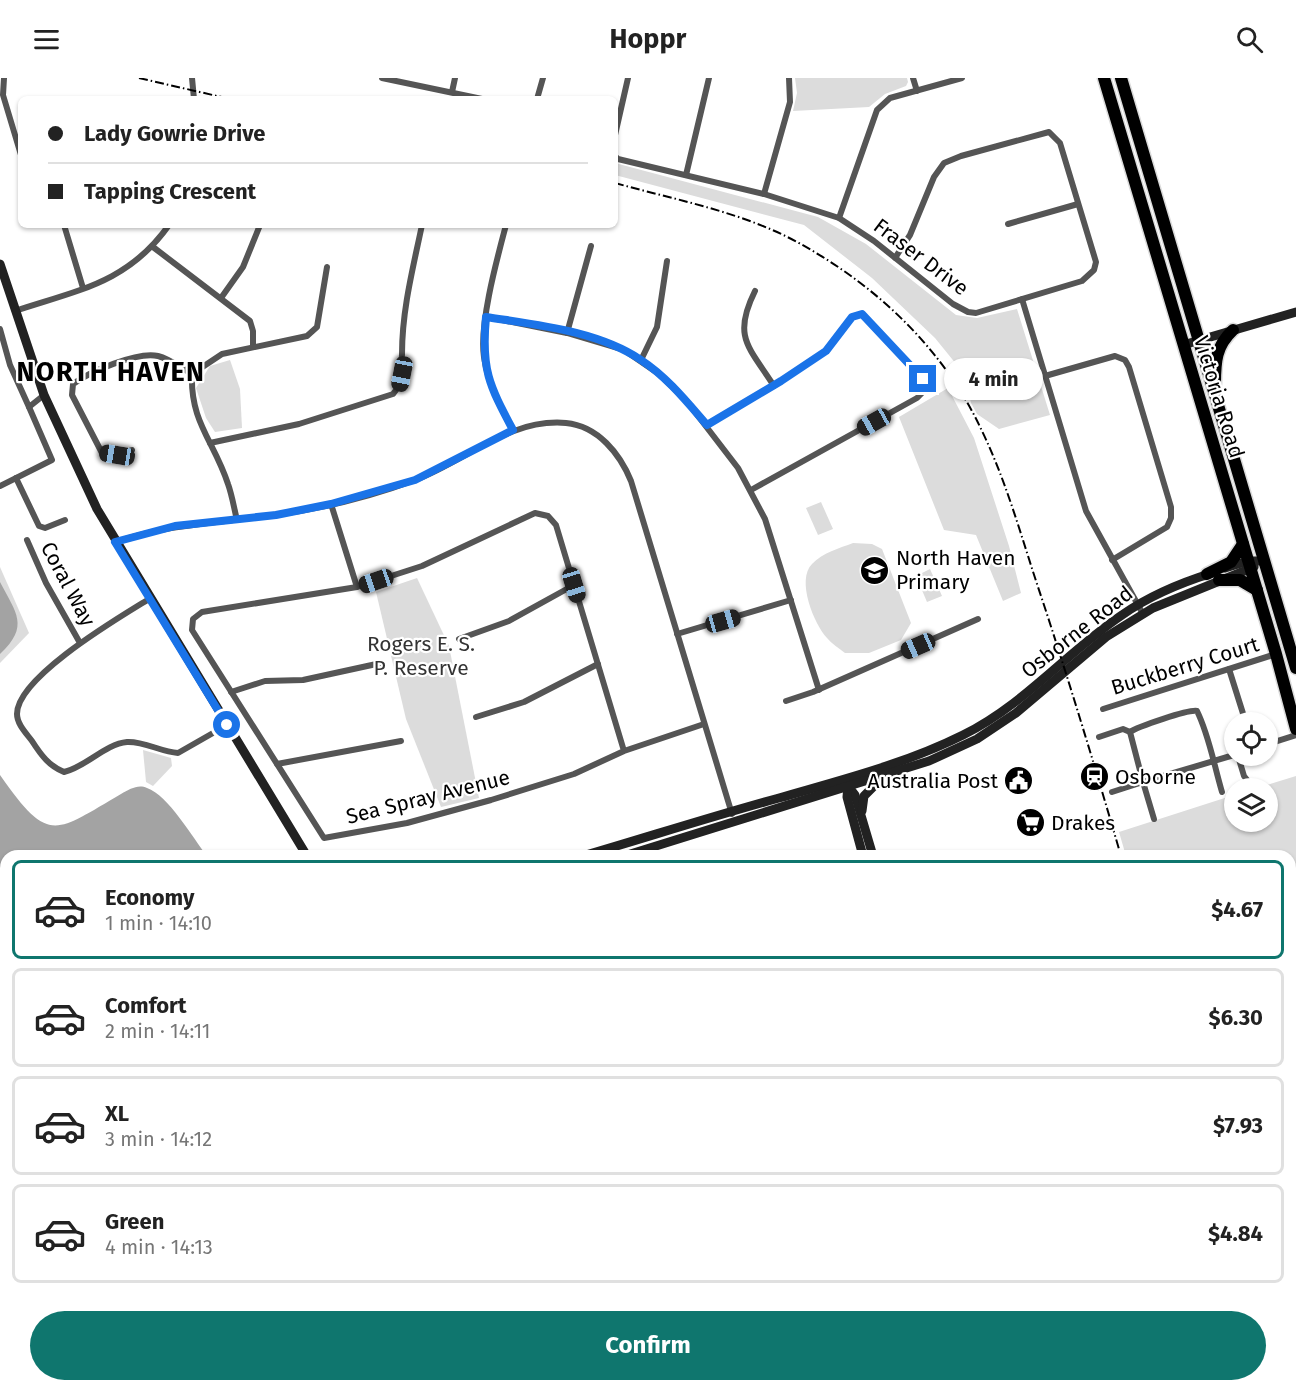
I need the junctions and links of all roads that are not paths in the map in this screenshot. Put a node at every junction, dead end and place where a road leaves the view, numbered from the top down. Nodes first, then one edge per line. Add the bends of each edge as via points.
1 (4, 78) edge
2 (192, 78) edge
3 (382, 78) edge
4 (455, 78) edge
5 (543, 78) edge
6 (628, 78) edge
7 (709, 78) edge
8 (789, 78) edge
9 (913, 78) edge
10 (962, 78) edge
11 (1104, 78) edge
12 (1121, 78) edge
13 (917, 91) junction
14 (453, 92) junction
15 (194, 96) edge
16 (470, 96) edge
17 (538, 96) edge
18 (618, 122) edge
19 (18, 145) edge
20 (618, 159) edge
21 (686, 175) junction
22 (764, 194) junction
23 (1078, 204) junction
24 (839, 218) junction
25 (1008, 225) dead end
26 (65, 228) edge
27 (167, 228) edge
28 (259, 228) edge
29 (421, 228) edge
30 (505, 228) edge
31 (591, 246) dead end
32 (153, 248) junction
33 (896, 258) junction
34 (667, 261) dead end
35 (0, 264) edge
36 (327, 267) dead end
37 (83, 288) junction
38 (755, 291) dead end
39 (221, 298) junction
40 (1023, 299) junction
41 (14, 312) junction
42 (1296, 312) edge
43 (486, 317) junction
44 (0, 329) edge
45 (1233, 330) junction
46 (567, 333) junction
47 (1198, 341) junction
48 (2, 345) edge
49 (1183, 345) junction
50 (253, 347) junction
51 (641, 360) junction
52 (192, 374) junction
53 (1045, 376) junction
54 (774, 386) junction
55 (44, 395) junction
56 (1216, 400) junction
57 (29, 407) junction
58 (707, 425) junction
59 (513, 430) junction
60 (210, 443) junction
61 (132, 450) dead end
62 (16, 478) junction
63 (0, 486) edge
64 (751, 490) junction
65 (331, 504) junction
66 (65, 520) dead end
67 (237, 520) junction
68 (27, 540) dead end
69 (115, 542) junction
70 (1243, 544) junction
71 (1112, 560) junction
72 (1263, 561) junction
73 (1250, 565) junction
74 (1213, 577) junction
75 (574, 585) junction
76 (357, 587) junction
77 (1257, 590) junction
78 (149, 599) junction
79 (791, 600) junction
80 (1140, 609) junction
81 (978, 619) dead end
82 (677, 634) junction
83 (459, 639) dead end
84 (80, 643) junction
85 (1292, 643) edge
86 (1276, 654) junction
87 (381, 663) dead end
88 (598, 664) junction
89 (1296, 668) edge
90 (1229, 669) junction
91 (819, 690) junction
92 (231, 692) junction
93 (786, 701) dead end
94 (1103, 709) dead end
95 (1243, 712) edge
96 (476, 717) dead end
97 (704, 724) junction
98 (983, 724) junction
99 (227, 725) junction
100 (1296, 729) edge
101 (1130, 732) junction
102 (965, 735) junction
103 (1296, 735) edge
104 (1099, 737) dead end
105 (977, 739) junction
106 (401, 741) dead end
107 (1278, 741) edge
108 (624, 751) junction
109 (1224, 758) edge
110 (1213, 761) junction
111 (277, 764) junction
112 (859, 774) junction
113 (888, 774) junction
114 (1143, 782) junction
115 (848, 786) junction
116 (831, 787) junction
117 (1112, 792) dead end
118 (1222, 792) dead end
119 (731, 812) junction
120 (1154, 819) dead end
121 (858, 821) junction
122 (734, 822) junction
123 (303, 850) edge
124 (603, 850) edge
125 (643, 850) edge
126 (862, 850) edge
127 (870, 850) edge

1 - 19 street via 3,95
2 - 15 street
3 - 14 street
4 - 14 street
5 - 17 street
6 - 18 street
7 - 21 street
8 - 22 street via 790,102
9 - 13 street
10 - 13 street
11 - 49 highway, Victoria Road
12 - 47 highway, Victoria Road
13 - 24 street via 891,98 877,110
14 - 16 street
20 - 21 street, Fraser Drive
21 - 22 street, Fraser Drive
22 - 24 street, Fraser Drive
23 - 25 street
23 - 33 street via 1060,143 1049,132 961,156 944,163 934,177
23 - 40 street via 1096,262 1094,270 1082,281
24 - 33 street, Fraser Drive
26 - 37 street
27 - 32 street
28 - 39 street via 243,267
29 - 60 street via 403,319 400,386 393,394 299,424
30 - 43 street
31 - 46 street
32 - 37 street via 109,279
32 - 39 street
33 - 40 street, Fraser Drive via 968,312
34 - 51 street via 657,327
35 - 41 street
36 - 50 street via 317,327 308,336
37 - 41 street
38 - 54 street via 742,330
39 - 50 street via 250,321
40 - 53 street
41 - 55 street
42 - 45 street
43 - 46 street
43 - 59 street via 483,355 488,379
44 - 48 street
45 - 47 street
45 - 56 highway via 1216,353
46 - 51 street via 596,340
47 - 49 street
47 - 56 highway, Victoria Road
48 - 57 street
49 - 70 highway, Victoria Road
50 - 52 street via 222,354
51 - 58 street
52 - 60 street via 196,416
52 - 61 street via 156,356 138,357 84,376 73,384 72,395 102,453 117,455
53 - 71 street via 1086,511
53 - 71 street via 1115,356 1125,360 1129,367 1171,518 1167,526
54 - 58 street
54 - 64 street via 826,351 852,317 862,314 923,379 926,389 917,398
55 - 57 street
55 - 69 street
56 - 72 highway, Victoria Road
57 - 62 street via 52,460
58 - 64 street
59 - 65 street via 415,480
59 - 82 street via 541,423 568,423 602,438 623,461
60 - 67 street via 228,483
62 - 63 street
62 - 66 street via 39,526 50,527
64 - 79 street via 765,519
65 - 67 street
65 - 76 street
67 - 69 street via 175,526
68 - 84 street, Coral Way
69 - 78 street
70 - 73 highway, Victoria Road
70 - 74 highway via 1231,562
71 - 80 street
72 - 73 street, Osborne Road
72 - 85 highway, Victoria Road
73 - 74 street, Osborne Road
73 - 77 highway, Victoria Road
74 - 77 highway via 1240,580
74 - 80 street, Osborne Road via 1180,595
75 - 76 street via 556,525 548,516 535,513 422,566
75 - 83 street via 509,621
75 - 88 street
76 - 92 street, Sea Spray Avenue via 202,612 193,619 192,630
77 - 86 highway, Victoria Road
78 - 84 street
78 - 99 street
79 - 82 street
79 - 91 street
80 - 98 street, Osborne Road via 1100,632 1038,685
80 - 105 street, Osborne Road via 1044,692
81 - 91 street
82 - 97 street
84 - 99 street via 26,690 18,705 16,716 20,724 55,769 75,770 128,742 178,753
85 - 89 highway, Victoria Road
86 - 90 street, Buckberry Court
86 - 100 highway, Victoria Road
87 - 92 street via 303,680 265,681
88 - 96 street via 524,702
88 - 108 street
90 - 94 street, Buckberry Court
90 - 95 street
91 - 93 street
92 - 111 street, Sea Spray Avenue
97 - 108 street, Sea Spray Avenue
97 - 119 street
98 - 102 street, Osborne Road
98 - 105 street
99 - 123 street
101 - 104 street via 1123,729
101 - 110 street via 1194,710 1201,720
101 - 114 street
102 - 105 street
102 - 112 street, Osborne Road
103 - 107 street
105 - 113 street, Osborne Road
106 - 111 street
108 - 111 street, Sea Spray Avenue via 574,774 491,800 407,824 324,838
109 - 110 street
110 - 114 street
110 - 118 street
112 - 115 street
112 - 116 street, Osborne Road
113 - 115 street, Osborne Road
113 - 121 street via 868,788
114 - 117 street
114 - 120 street
115 - 116 street
115 - 121 street via 847,797
116 - 119 street, Osborne Road
116 - 121 street
116 - 122 street, Osborne Road
119 - 122 street
119 - 124 street, Osborne Road
121 - 126 street
121 - 127 street
122 - 125 street, Osborne Road

